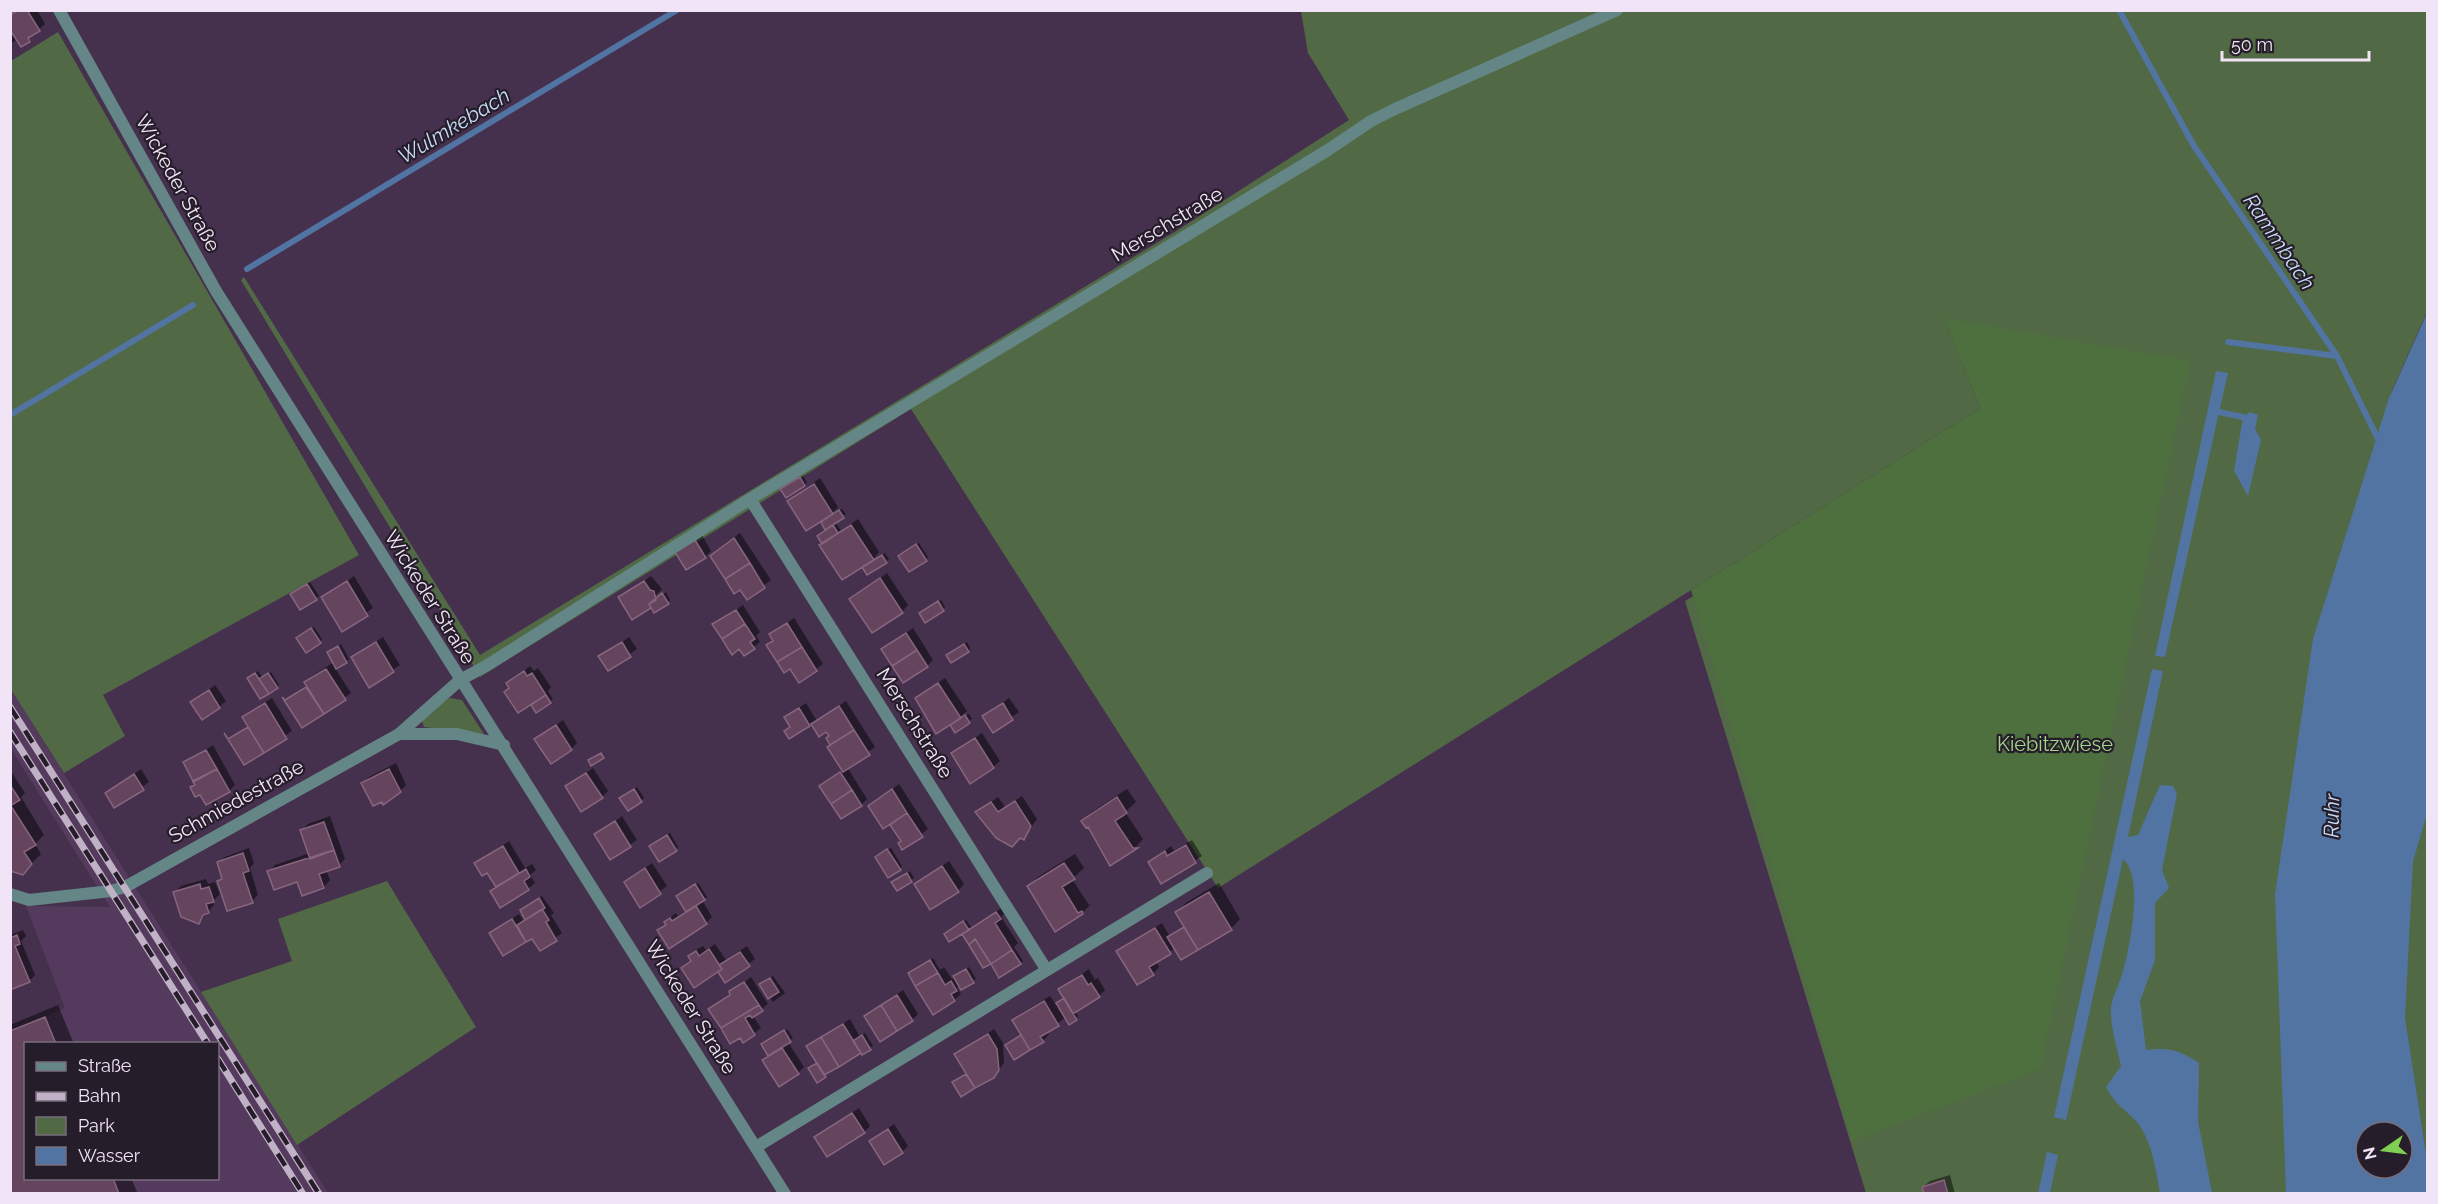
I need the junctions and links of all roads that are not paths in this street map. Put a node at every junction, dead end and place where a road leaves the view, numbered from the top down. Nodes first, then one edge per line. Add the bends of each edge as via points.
1 (59, 10) edge
2 (1617, 10) edge
3 (750, 499) junction
4 (460, 680) junction
5 (399, 734) junction
6 (504, 746) junction
7 (1207, 873) dead end
8 (10, 894) edge
9 (1046, 969) junction
10 (756, 1147) junction
11 (785, 1194) edge

1 - 4 street, Wickeder Straße via 216,291
2 - 3 street, Merschstraße via 1371,121
3 - 4 street, Merschstraße
3 - 9 street, Merschstraße
4 - 5 street, Schmiedestraße
4 - 6 street, Wickeder Straße
5 - 6 street via 457,734
5 - 8 street, Schmiedestraße via 125,887 29,900
6 - 10 street, Wickeder Straße
7 - 9 street
9 - 10 street
10 - 11 street, Wickeder Straße

